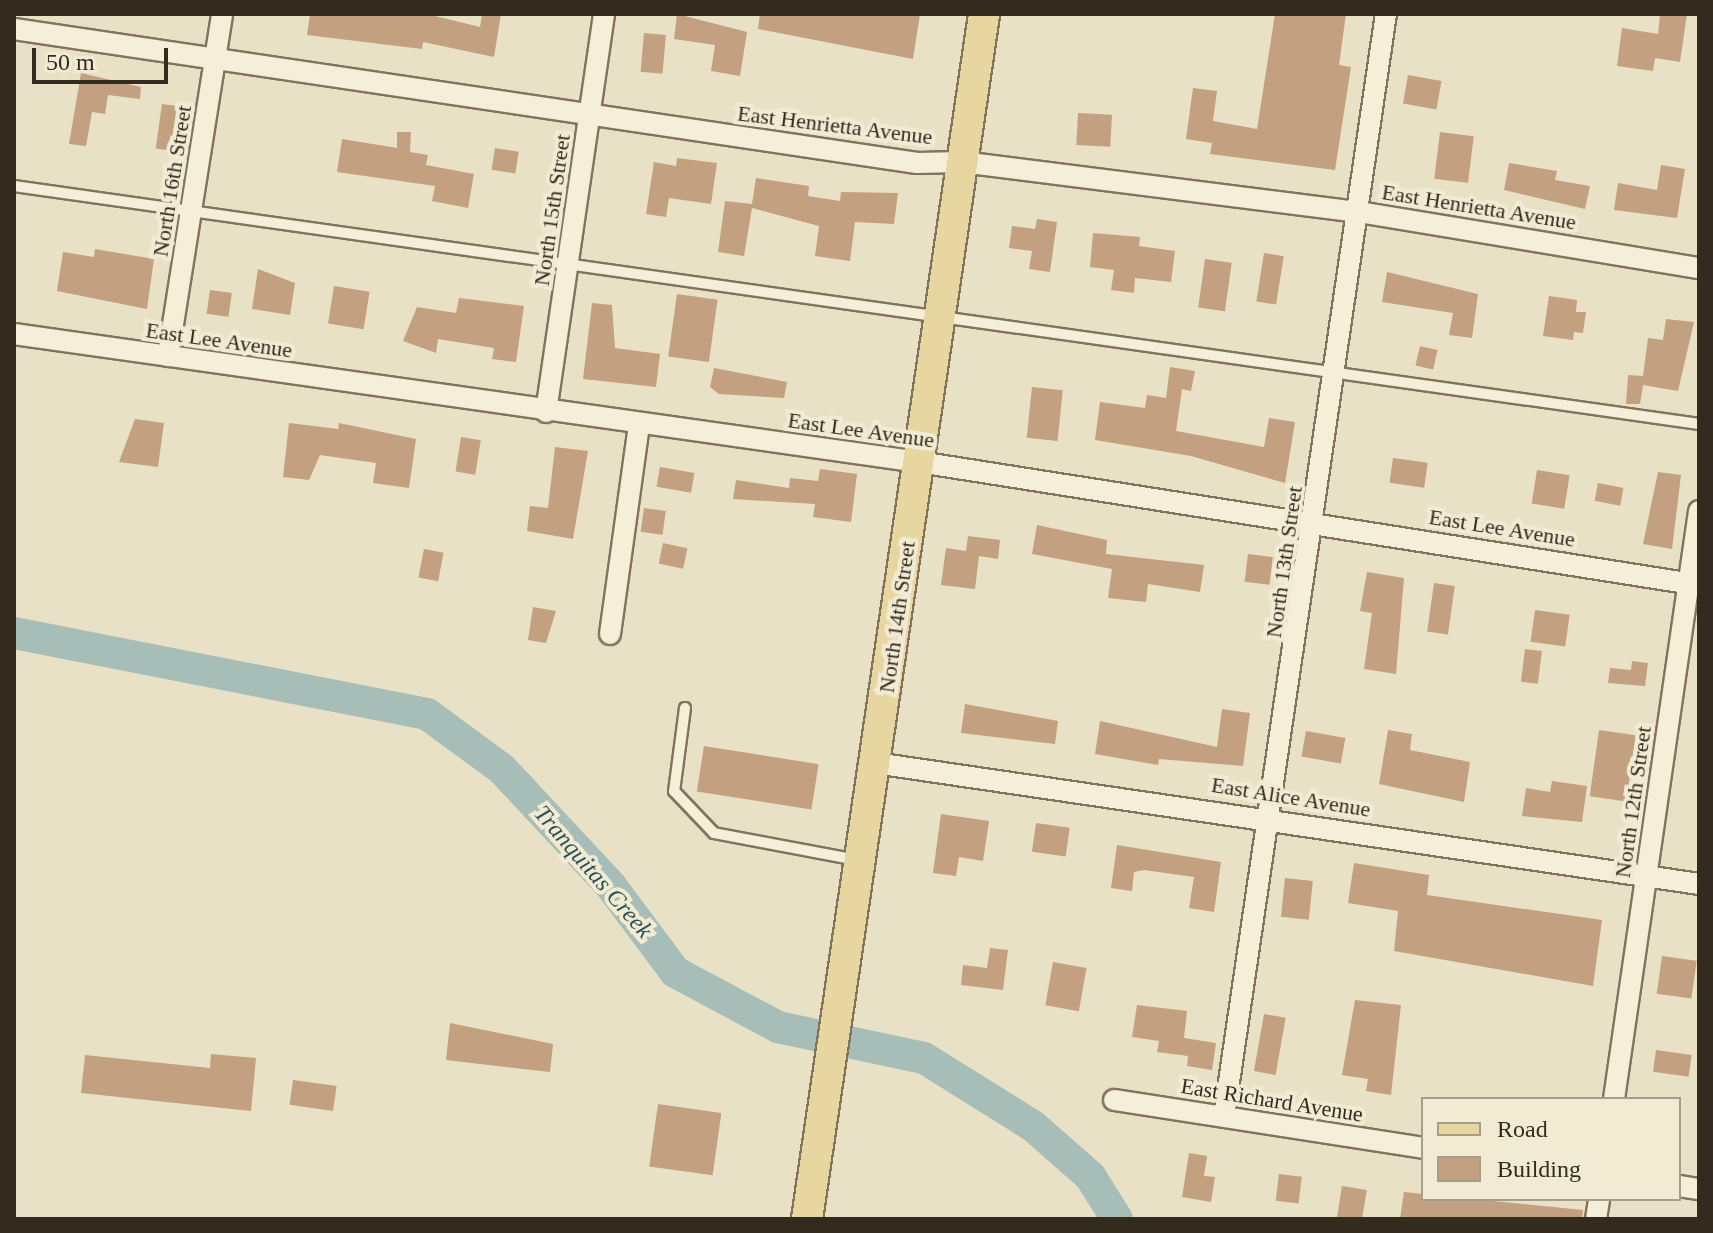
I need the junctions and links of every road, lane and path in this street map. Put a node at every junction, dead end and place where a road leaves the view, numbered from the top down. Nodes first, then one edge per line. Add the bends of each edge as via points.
1 (222, 14) edge
2 (604, 14) edge
3 (984, 14) edge
4 (1386, 14) edge
5 (14, 29) edge
6 (216, 57) junction
7 (590, 116) junction
8 (962, 162) junction
9 (14, 186) edge
10 (191, 211) junction
11 (1359, 212) junction
12 (568, 267) junction
13 (1699, 268) edge
14 (943, 314) junction
15 (14, 334) edge
16 (168, 356) junction
17 (1337, 371) junction
18 (546, 412) junction
19 (1699, 424) edge
20 (639, 425) junction
21 (919, 462) junction
22 (1699, 511) edge
23 (1314, 522) junction
24 (1694, 584) edge
25 (610, 634) dead end
26 (685, 708) dead end
27 (875, 763) junction
28 (1270, 818) junction
29 (859, 861) junction
30 (1647, 877) junction
31 (1699, 884) edge
32 (1614, 1097) edge
33 (1114, 1100) dead end
34 (1224, 1116) junction
35 (1421, 1148) edge
36 (807, 1219) edge

1 - 6 street, North 16th Street
2 - 7 street, North 15th Street
3 - 8 main road, North 14th Street
4 - 11 street, North 13th Street
5 - 6 street, East Henrietta Avenue
6 - 7 street, East Henrietta Avenue
6 - 10 street, North 16th Street
7 - 8 street, East Henrietta Avenue via 917,163
7 - 12 street, North 15th Street
8 - 11 street, East Henrietta Avenue
8 - 14 main road, North 14th Street
9 - 10 lane
10 - 12 lane
10 - 16 street, North 16th Street
11 - 13 street, East Henrietta Avenue
11 - 17 street, North 13th Street
12 - 14 lane
12 - 18 street, North 15th Street
14 - 17 lane
14 - 21 main road, North 14th Street
15 - 16 street, East Lee Avenue
16 - 18 street, East Lee Avenue
17 - 19 lane
17 - 23 street, North 13th Street
18 - 20 street, East Lee Avenue
20 - 21 street, East Lee Avenue
20 - 25 street
21 - 23 street, East Lee Avenue
21 - 27 main road, North 14th Street
22 - 24 street, North 12th Street
23 - 24 street, East Lee Avenue
23 - 28 street, North 13th Street
24 - 30 street, North 12th Street
26 - 29 lane via 674,791 714,833
27 - 28 street, East Alice Avenue
27 - 29 main road, North 14th Street
28 - 30 street, East Alice Avenue
28 - 34 street, North 13th Street
29 - 36 main road, North 14th Street
30 - 31 street, East Alice Avenue
30 - 32 street, North 12th Street
33 - 34 street, East Richard Avenue
34 - 35 street, East Richard Avenue

